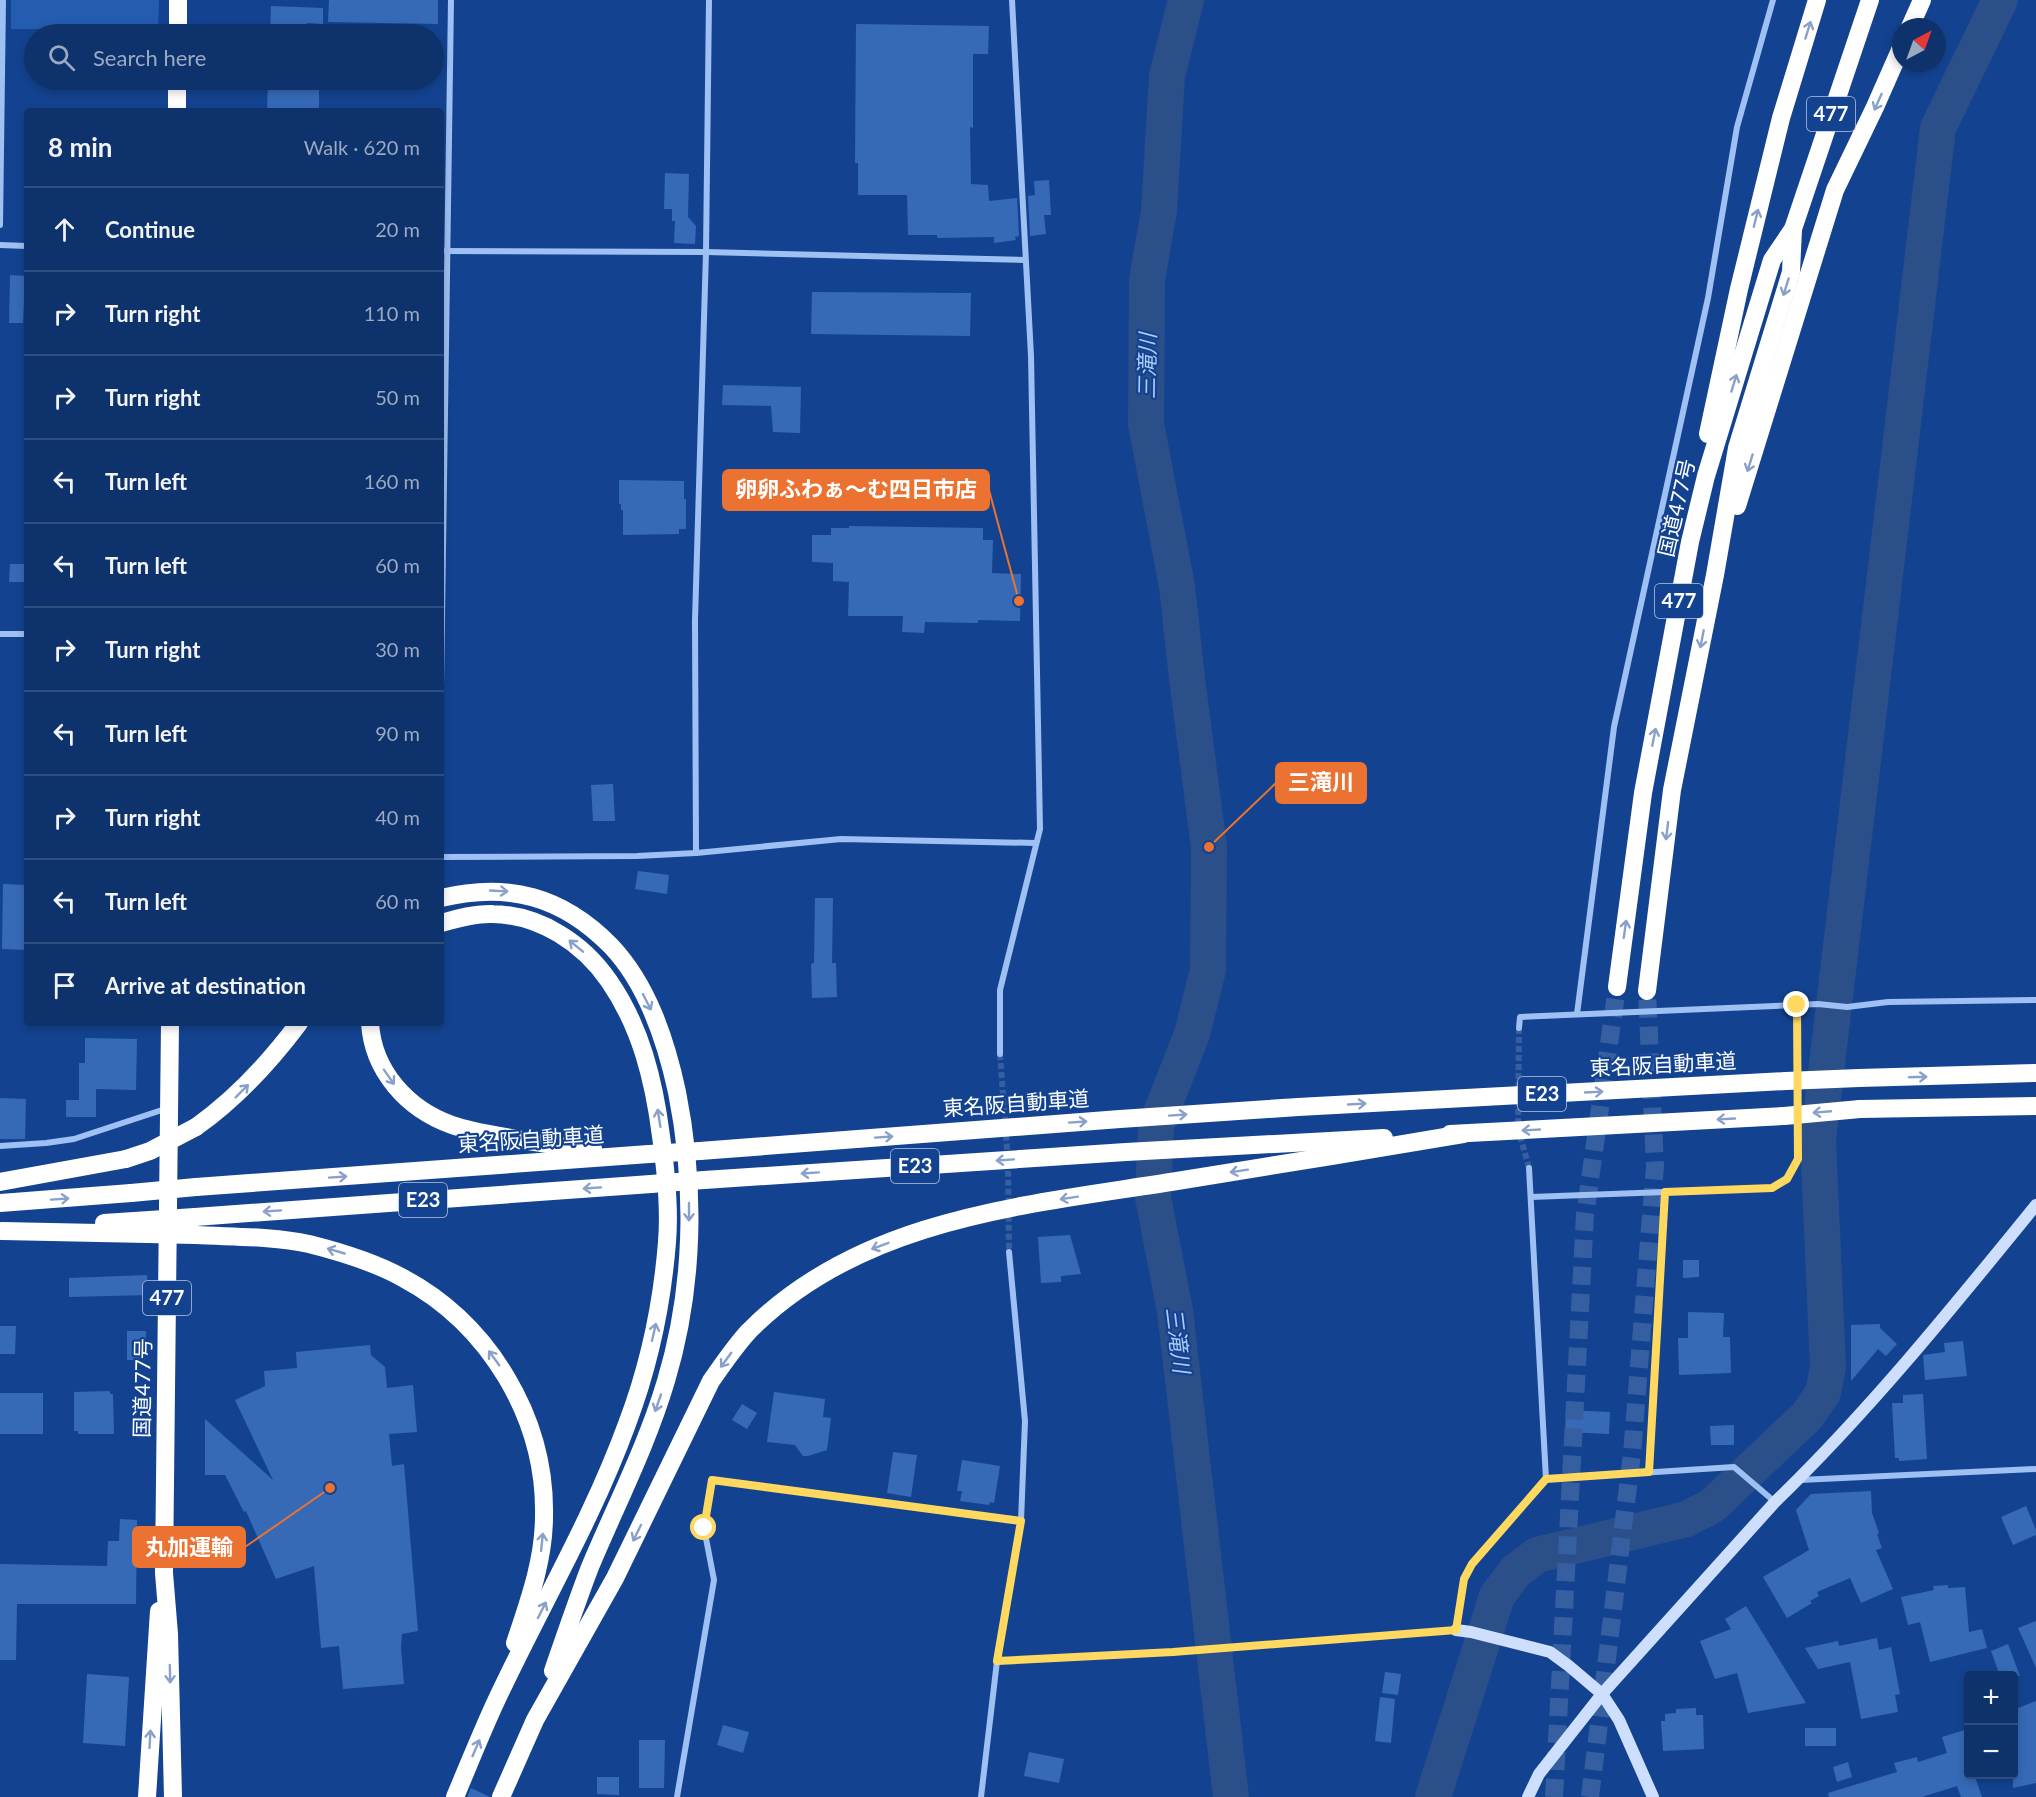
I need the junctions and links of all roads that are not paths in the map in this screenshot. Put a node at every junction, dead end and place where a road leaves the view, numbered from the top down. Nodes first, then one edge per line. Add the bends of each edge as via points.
1 (3, 0) edge
2 (178, 0) edge
3 (451, 0) edge
4 (708, 0) edge
5 (1012, 0) edge
6 (1773, 0) edge
7 (1817, 0) edge
8 (1870, 0) edge
9 (1922, 0) edge
10 (1914, 18) edge
11 (178, 24) edge
12 (1892, 68) edge
13 (177, 90) edge
14 (177, 108) edge
15 (0, 225) edge
16 (1793, 229) junction
17 (0, 245) edge
18 (24, 246) edge
19 (445, 251) edge
20 (706, 252) junction
21 (1025, 260) junction
22 (444, 360) edge
23 (1690, 542) junction
24 (1715, 575) junction
25 (0, 634) edge
26 (24, 634) edge
27 (1036, 843) junction
28 (696, 853) junction
29 (444, 857) edge
30 (444, 897) edge
31 (444, 922) edge
32 (1617, 987) tunnel mouth
33 (1647, 991) tunnel mouth
34 (2036, 1000) edge
35 (1797, 1005) junction
36 (1577, 1014) junction
37 (170, 1026) edge
38 (297, 1026) edge
39 (370, 1026) edge
40 (1519, 1028) dead end
41 (1000, 1054) tunnel mouth
42 (2036, 1073) edge
43 (2036, 1106) edge
44 (169, 1108) junction
45 (1463, 1134) junction
46 (0, 1146) edge
47 (650, 1154) junction
48 (1529, 1168) tunnel mouth
49 (1, 1182) edge
50 (1665, 1192) junction
51 (1531, 1197) junction
52 (1, 1203) edge
53 (2036, 1205) edge
54 (1, 1231) edge
55 (1009, 1252) tunnel mouth
56 (2036, 1469) edge
57 (1649, 1472) junction
58 (1546, 1479) junction
59 (1798, 1480) junction
60 (1775, 1502) junction
61 (1021, 1521) junction
62 (164, 1573) junction
63 (1456, 1630) junction
64 (997, 1661) junction
65 (1602, 1694) junction
66 (497, 1699) junction
67 (535, 1720) junction
68 (173, 1795) edge
69 (147, 1797) edge
70 (455, 1797) edge
71 (501, 1797) edge
72 (677, 1797) edge
73 (981, 1797) edge
74 (1528, 1797) edge
75 (1653, 1797) edge

1 - 15 street
2 - 11 highway
3 - 19 street
4 - 20 street
5 - 21 street
6 - 36 street via 1737,127 1708,298 1614,727
23 -> 7 highway, 477 via 1691,502 1739,288 1781,118
8 - 16 highway, 国道477号 / 477
9 - 10 highway
12 -> 24 highway, 477 via 1834,190
13 - 14 highway
23 -> 16 highway, 国道477号 / 477 via 1706,476 1772,260
16 -> 24 highway, 国道477号 / 477 via 1791,272 1737,448
17 - 18 street
19 - 20 street
19 - 22 street
20 - 21 street
20 - 28 street via 695,620
21 - 27 street via 1031,356 1040,829
32 -> 23 highway, 国道477号 / 477 via 1643,793
24 -> 33 highway, 国道477号 / 477 via 1672,790
25 - 26 street
27 - 28 street via 841,839
27 - 41 street via 1000,990
28 - 29 street
30 -> 67 highway via 466,892 521,893 575,915 598,933 625,963 655,1018 672,1067 685,1143 688,1252 684,1295 668,1372
66 -> 31 highway via 612,1464 640,1386 657,1318 668,1240 665,1167 647,1059 635,1026 604,974 561,934 523,918 491,913
34 - 35 street via 1888,1002 1847,1007
35 - 36 street
35 - 50 street via 1798,1159 1787,1179 1772,1188
36 - 40 street via 1520,1017
37 - 44 highway, 国道477号 / 477
49 -> 38 highway, bridge via 126,1159 158,1148 223,1108 259,1074
39 -> 47 highway via 378,1062 407,1099 427,1114 453,1125 519,1140
47 -> 42 highway, 東名阪自動車道 / E23, bridge via 1299,1107 1786,1081
43 -> 45 highway, E23, bridge via 1860,1109
44 - 46 street via 74,1139
44 - 62 highway, 国道477号 / 477
45 -> 54 highway, E23, bridge via 1126,1152
45 -> 67 highway via 964,1217 865,1251 804,1286 748,1332 711,1382 615,1578
52 -> 47 highway, 東名阪自動車道 / E23, bridge
48 - 51 street
50 - 51 street
50 - 57 street
51 - 58 street
53 - 59 street via 1921,1346
66 -> 54 highway, bridge via 537,1576 544,1515 542,1482 537,1452 516,1394 480,1339 456,1316 431,1295 374,1264 306,1244 196,1235
55 - 61 street via 1025,1421
56 - 59 street
57 - 58 street
57 - 60 street via 1734,1467
58 - 63 street via 1472,1564 1464,1579
59 - 60 street
60 - 65 street
61 - 64 street
61 - 72 street via 712,1480 704,1528 714,1580
62 -> 68 highway, 国道477号 / 477
69 -> 62 highway, 国道477号 / 477 via 156,1633
63 - 64 street
63 - 65 street via 1550,1652
64 - 73 street
65 - 74 street via 1539,1774
65 - 75 street via 1619,1719
70 -> 66 highway
67 - 71 highway

